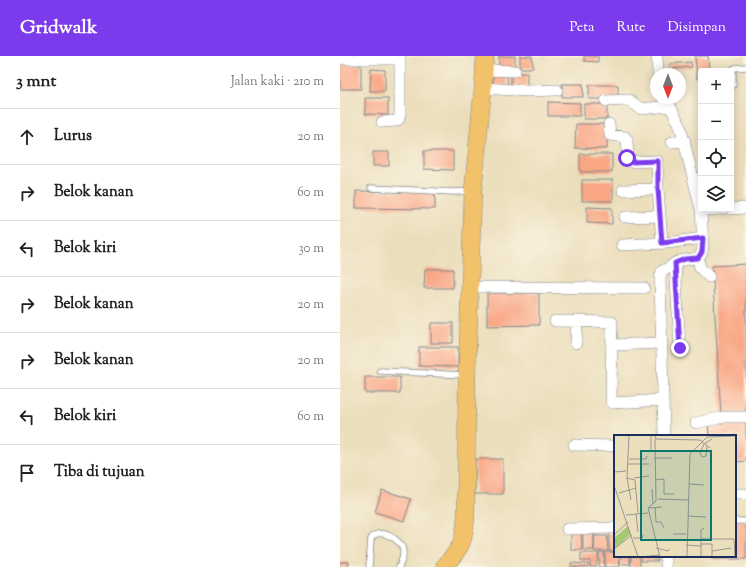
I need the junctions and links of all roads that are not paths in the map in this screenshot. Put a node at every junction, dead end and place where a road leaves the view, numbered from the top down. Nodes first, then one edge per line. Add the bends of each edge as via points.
1 (658, 56) edge
2 (400, 58) edge
3 (340, 59) edge
4 (484, 63) edge
5 (746, 67) edge
6 (658, 68) edge
7 (734, 69) edge
8 (515, 71) dead end
9 (483, 88) junction
10 (557, 90) dead end
11 (606, 100) dead end
12 (659, 104) edge
13 (667, 104) edge
14 (382, 122) dead end
15 (609, 124) dead end
16 (685, 141) junction
17 (672, 142) dead end
18 (371, 188) dead end
19 (658, 189) junction
20 (623, 190) dead end
21 (473, 191) junction
22 (698, 201) edge
23 (746, 208) edge
24 (734, 209) edge
25 (700, 212) edge
26 (660, 216) junction
27 (626, 217) dead end
28 (703, 238) junction
29 (662, 243) junction
30 (622, 246) dead end
31 (698, 258) junction
32 (675, 263) junction
33 (709, 277) dead end
34 (470, 287) junction
35 (644, 288) dead end
36 (555, 321) dead end
37 (577, 321) junction
38 (576, 343) dead end
39 (661, 343) junction
40 (612, 345) junction
41 (680, 348) dead end
42 (380, 371) dead end
43 (467, 375) junction
44 (663, 400) junction
45 (746, 417) edge
46 (696, 423) dead end
47 (664, 435) edge
48 (574, 445) dead end
49 (614, 447) edge
50 (614, 528) edge
51 (567, 529) dead end
52 (369, 567) edge
53 (399, 567) edge
54 (444, 567) edge

1 - 6 street
2 - 3 street
2 - 14 street via 399,119
4 - 8 street
4 - 9 main road
5 - 7 lane
9 - 10 street
9 - 21 main road
11 - 12 street via 629,100 641,109
13 - 16 street via 680,125
15 - 19 street via 610,136 625,137 627,140 628,161 658,161
16 - 17 street
16 - 22 street
18 - 21 lane
19 - 20 street
19 - 26 street
21 - 34 main road
23 - 24 street
25 - 28 street
26 - 27 street
26 - 29 street
28 - 29 street
28 - 31 street via 702,252
29 - 30 street
31 - 32 street
31 - 33 street via 700,268
32 - 39 street via 662,271 660,277
32 - 41 street
34 - 35 street
34 - 43 main road
36 - 37 street
37 - 38 street
37 - 40 street via 612,322
39 - 40 street
39 - 44 street
40 - 44 street via 613,403
42 - 43 lane
43 - 54 main road via 465,530 460,549
44 - 47 street
45 - 46 street
48 - 49 street
50 - 51 street
52 - 53 lane via 371,539 377,534 390,535 401,545 403,556

